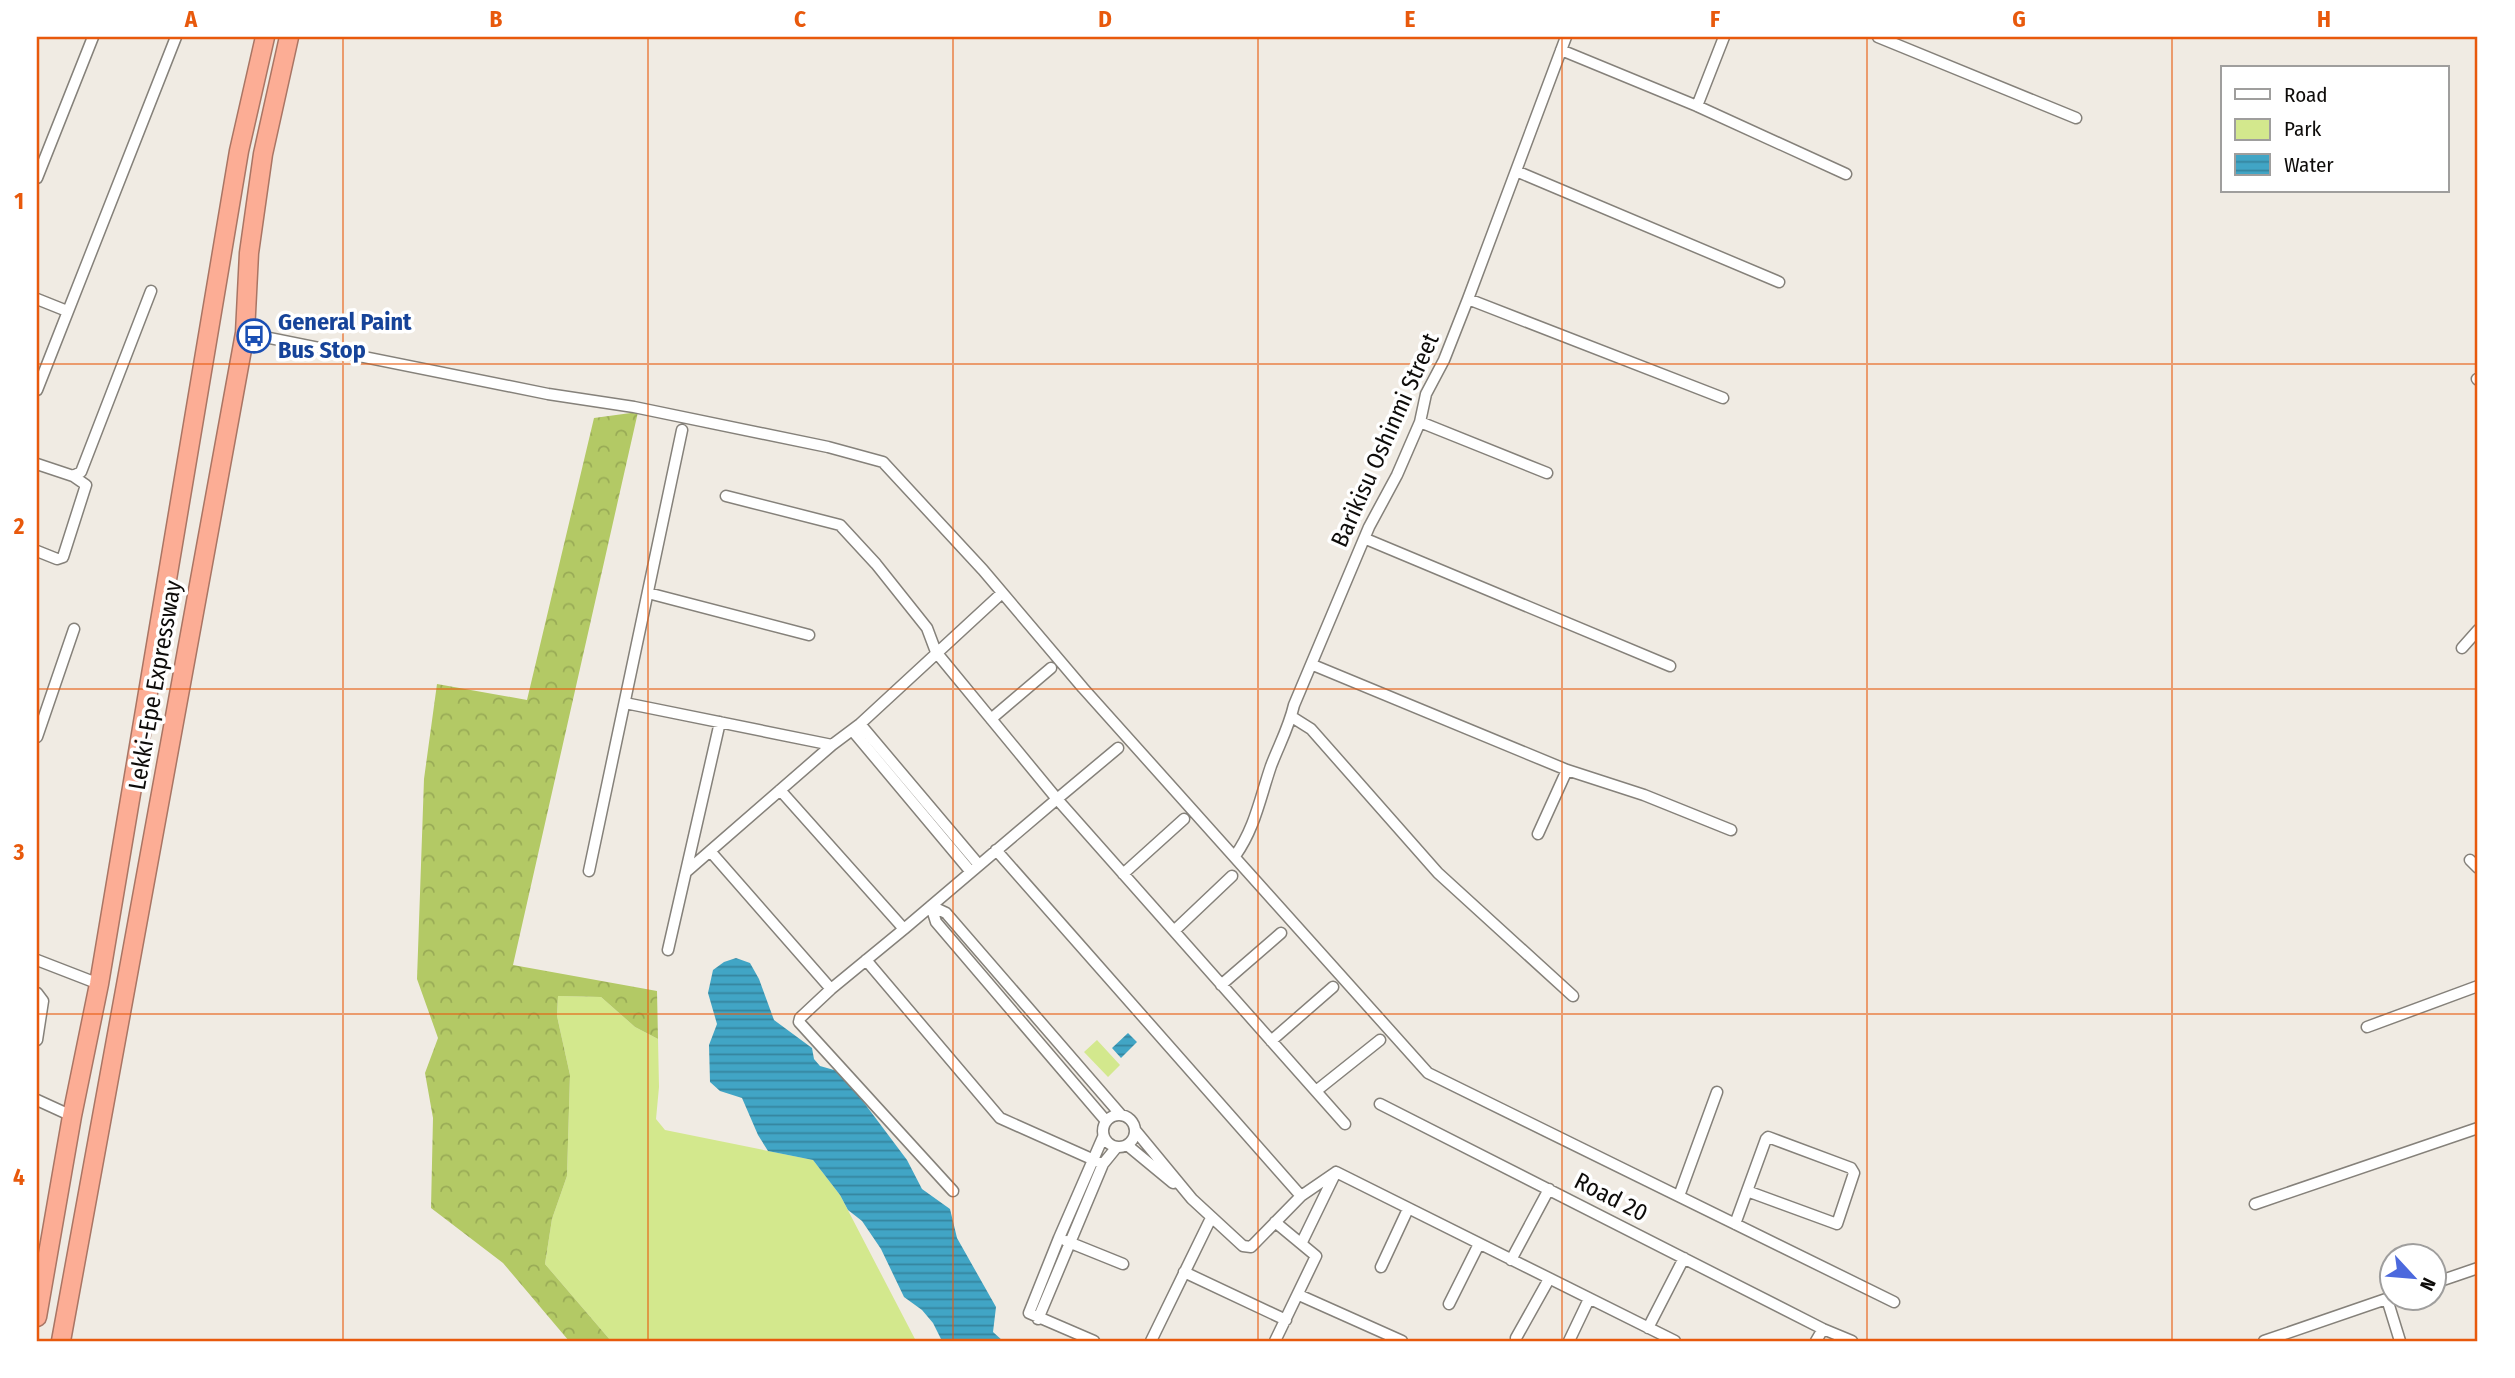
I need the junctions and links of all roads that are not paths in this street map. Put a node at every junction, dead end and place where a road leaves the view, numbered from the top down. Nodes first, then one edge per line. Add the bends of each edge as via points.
1 (93, 37) edge
2 (176, 37) edge
3 (265, 37) edge
4 (289, 37) edge
5 (1566, 37) edge
6 (1724, 37) edge
7 (1878, 37) edge
8 (1561, 50) junction
9 (1697, 106) junction
10 (2076, 118) dead end
11 (1516, 171) junction
12 (1846, 174) dead end
13 (37, 178) edge
14 (1779, 282) dead end
15 (151, 291) dead end
16 (37, 299) edge
17 (1468, 299) junction
18 (67, 311) junction
19 (245, 333) junction
20 (37, 390) edge
21 (1723, 398) dead end
22 (1420, 422) junction
23 (682, 430) dead end
24 (37, 464) edge
25 (1547, 473) dead end
26 (73, 476) junction
27 (726, 496) dead end
28 (1366, 539) junction
29 (37, 551) edge
30 (648, 593) junction
31 (1002, 593) junction
32 (74, 629) dead end
33 (2478, 630) edge
34 (809, 635) dead end
35 (2462, 648) dead end
36 (936, 652) junction
37 (1313, 665) junction
38 (1670, 666) dead end
39 (1051, 668) dead end
40 (625, 703) junction
41 (1292, 717) junction
42 (991, 719) junction
43 (720, 722) junction
44 (856, 727) junction
45 (37, 737) edge
46 (832, 745) junction
47 (1118, 748) dead end
48 (1567, 770) junction
49 (780, 790) junction
50 (1057, 799) junction
51 (1184, 819) dead end
52 (1731, 830) dead end
53 (1538, 834) dead end
54 (996, 850) junction
55 (710, 851) junction
56 (1235, 856) junction
57 (975, 868) junction
58 (589, 871) dead end
59 (686, 872) junction
60 (1123, 874) junction
61 (1232, 876) dead end
62 (931, 906) junction
63 (904, 929) junction
64 (1174, 931) junction
65 (1281, 933) dead end
66 (668, 950) dead end
67 (37, 960) edge
68 (866, 960) junction
69 (99, 984) junction
70 (1221, 985) junction
71 (2478, 986) edge
72 (1333, 987) dead end
73 (831, 989) junction
74 (37, 993) edge
75 (1573, 996) dead end
76 (2367, 1027) dead end
77 (37, 1040) edge
78 (1380, 1040) dead end
79 (1271, 1041) junction
80 (1316, 1091) junction
81 (1717, 1092) dead end
82 (37, 1100) edge
83 (1380, 1104) dead end
84 (1121, 1115) junction
85 (72, 1116) junction
86 (1106, 1121) junction
87 (1345, 1124) dead end
88 (2478, 1128) edge
89 (1135, 1130) junction
90 (1103, 1137) junction
91 (1127, 1145) junction
92 (1116, 1148) junction
93 (1093, 1159) junction
94 (1103, 1164) junction
95 (1336, 1172) junction
96 (1549, 1189) junction
97 (953, 1191) dead end
98 (1747, 1191) junction
99 (1301, 1196) junction
100 (1679, 1196) junction
101 (1192, 1199) junction
102 (2255, 1204) dead end
103 (1408, 1209) junction
104 (1211, 1218) junction
105 (1275, 1222) junction
106 (1735, 1224) junction
107 (1059, 1238) junction
108 (1069, 1242) junction
109 (1301, 1242) junction
110 (1479, 1244) junction
111 (1685, 1258) junction
112 (1511, 1260) junction
113 (1123, 1264) dead end
114 (1381, 1268) dead end
115 (2478, 1268) edge
116 (1184, 1272) junction
117 (2448, 1278) edge
118 (1549, 1279) junction
119 (1299, 1295) junction
120 (1589, 1299) junction
121 (1894, 1302) dead end
122 (2378, 1302) edge
123 (1449, 1304) dead end
124 (2393, 1312) edge
125 (1033, 1316) junction
126 (37, 1317) edge
127 (1286, 1320) junction
128 (1648, 1328) junction
129 (1823, 1329) junction
130 (1516, 1338) dead end
131 (61, 1341) edge
132 (1094, 1341) edge
133 (1151, 1341) edge
134 (1275, 1341) edge
135 (1402, 1341) edge
136 (1569, 1341) edge
137 (1675, 1341) edge
138 (1816, 1341) edge
139 (1852, 1341) edge
140 (2264, 1341) edge
141 (2400, 1341) edge

1 - 13 street
2 - 18 street
3 - 69 highway, Lekki-Epe Expressway via 237,165
4 - 19 highway, Lekki-Epe Expressway via 262,154 249,253
5 - 8 street, Barikisu Oshinmi Street
6 - 9 street
7 - 10 street
8 - 9 street
8 - 11 street, Barikisu Oshinmi Street
9 - 12 street
11 - 14 street
11 - 17 street, Barikisu Oshinmi Street
15 - 26 street via 84,465
16 - 18 street
17 - 21 street
17 - 22 street, Barikisu Oshinmi Street via 1426,394
18 - 20 street
19 - 31 street via 876,458
19 - 131 highway, Lekki-Epe Expressway
22 - 25 street
22 - 28 street, Barikisu Oshinmi Street
23 - 30 street
24 - 26 street
26 - 29 street via 86,485 63,557
27 - 36 street via 840,525 927,628
28 - 37 street, Barikisu Oshinmi Street
28 - 38 street
30 - 34 street
30 - 40 street
31 - 36 street
31 - 56 street
32 - 45 street
33 - 35 street
36 - 42 street
36 - 44 street
37 - 41 street, Barikisu Oshinmi Street
37 - 48 street
39 - 42 street
40 - 43 street
40 - 58 street
41 - 56 street, Barikisu Oshinmi Street via 1259,810
41 - 75 street via 1311,729 1438,873
42 - 50 street
43 - 46 street
43 - 59 street
44 - 46 street
44 - 57 street
46 - 49 street
47 - 50 street
48 - 52 street
48 - 53 street
49 - 55 street
49 - 63 street
50 - 54 street
50 - 60 street
51 - 60 street
54 - 57 street
54 - 99 street
55 - 59 street
55 - 73 street
56 - 100 street via 1428,1073
57 - 62 street
59 - 66 street
60 - 64 street
61 - 64 street
62 - 63 street
62 - 84 street via 946,914
62 - 86 street via 936,922
63 - 68 street
64 - 70 street
65 - 70 street
67 - 69 street
68 - 73 street
68 - 93 street via 1000,1118
69 - 85 highway, Lekki-Epe Expressway
70 - 79 street
71 - 76 street
72 - 79 street
73 - 97 street via 800,1018 801,1026
74 - 77 street via 43,1001
78 - 80 street
79 - 80 street
80 - 87 street
81 - 100 street
82 - 85 street
83 - 96 street, Road 20
84 - 86 street
84 - 89 street via 1131,1120
85 - 126 highway, Lekki-Epe Expressway
86 - 90 street
88 - 102 street
89 - 91 street
89 - 101 street
90 - 92 street
90 - 93 street
91 - 92 street
91 - 101 street
92 - 94 street
93 - 94 street
93 - 107 street
94 - 108 street
95 - 99 street
95 - 103 street
95 - 109 street
96 - 111 street, Road 20
96 - 112 street
98 - 98 street via 1837,1224 1854,1173 1768,1137
98 - 106 street
99 - 105 street
100 - 106 street
101 - 104 street
103 - 110 street
103 - 114 street
104 - 105 street via 1247,1247
104 - 116 street
105 - 109 street
106 - 121 street
107 - 108 street
107 - 125 street
108 - 113 street
108 - 125 street
109 - 119 street via 1316,1256
110 - 112 street
110 - 123 street
111 - 128 street
111 - 129 street, Road 20
112 - 118 street
115 - 117 street
116 - 127 street
116 - 133 street
118 - 120 street
118 - 130 street
119 - 127 street
119 - 135 street
120 - 128 street
120 - 136 street
122 - 140 street
124 - 141 street
125 - 132 street
127 - 134 street
128 - 137 street
129 - 138 street
129 - 139 street, Road 20

